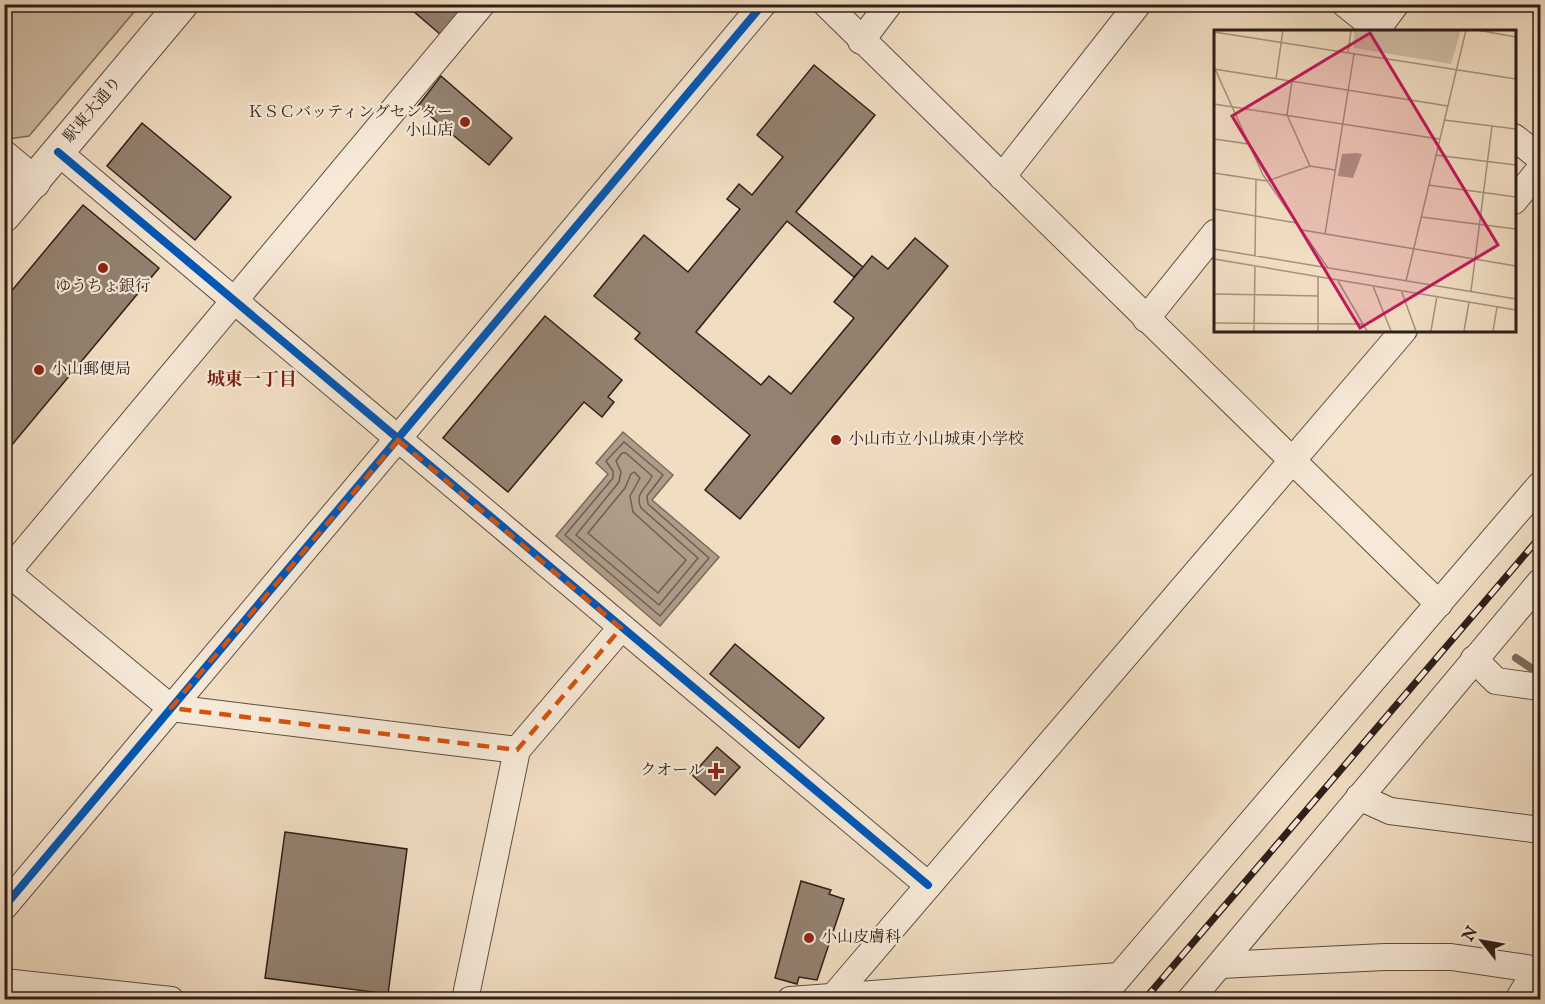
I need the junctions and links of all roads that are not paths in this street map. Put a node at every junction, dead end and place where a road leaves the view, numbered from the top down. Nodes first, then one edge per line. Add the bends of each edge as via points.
1 (182, 4) edge
2 (482, 4) edge
3 (763, 4) edge
4 (825, 4) edge
5 (890, 4) edge
6 (1138, 4) edge
7 (1345, 4) edge
8 (1396, 4) edge
9 (1376, 30) edge
10 (1378, 30) edge
11 (861, 41) junction
12 (1515, 138) edge
13 (58, 152) junction
14 (4, 157) edge
15 (1540, 158) edge
16 (1540, 169) edge
17 (1002, 177) junction
18 (34, 182) junction
19 (1515, 200) edge
20 (4, 216) edge
21 (1214, 233) edge
22 (235, 302) junction
23 (1146, 319) junction
24 (1402, 332) edge
25 (398, 440) junction
26 (1292, 461) junction
27 (1540, 485) edge
28 (6, 574) edge
29 (1540, 582) edge
30 (1439, 604) junction
31 (621, 628) junction
32 (1474, 659) junction
33 (1540, 687) edge
34 (171, 708) junction
35 (517, 750) junction
36 (1359, 797) junction
37 (1540, 830) edge
38 (928, 885) junction
39 (4, 907) edge
40 (1220, 965) junction
41 (1538, 970) edge
42 (1119, 976) junction
43 (4, 981) edge
44 (834, 996) junction
45 (171, 999) edge
46 (465, 999) edge
47 (790, 999) edge
48 (1099, 999) edge
49 (1190, 999) edge
50 (1518, 999) edge

1 - 13 street, 駅東大通り
2 - 22 street
3 - 25 street
4 - 11 street
5 - 11 street
6 - 17 street
7 - 9 street
8 - 10 street
11 - 17 street
12 - 15 street
13 - 18 street, 駅東大通り
13 - 22 street
14 - 18 street
16 - 19 street
17 - 23 street
18 - 20 street, 駅東大通り
21 - 23 street
22 - 25 street
22 - 28 street
23 - 26 street
24 - 26 street
25 - 31 street
25 - 34 street
26 - 30 street
26 - 38 street
27 - 30 street
28 - 34 street
29 - 32 street
30 - 42 street
31 - 35 street
31 - 38 street
32 - 33 street via 1496,681
32 - 36 street
34 - 35 street
34 - 39 street
35 - 46 street
36 - 37 street via 1389,811
36 - 40 street
38 - 44 street
40 - 41 street via 1451,957
40 - 49 street
41 - 50 street
42 - 44 street
42 - 48 street
43 - 45 street
44 - 47 street

